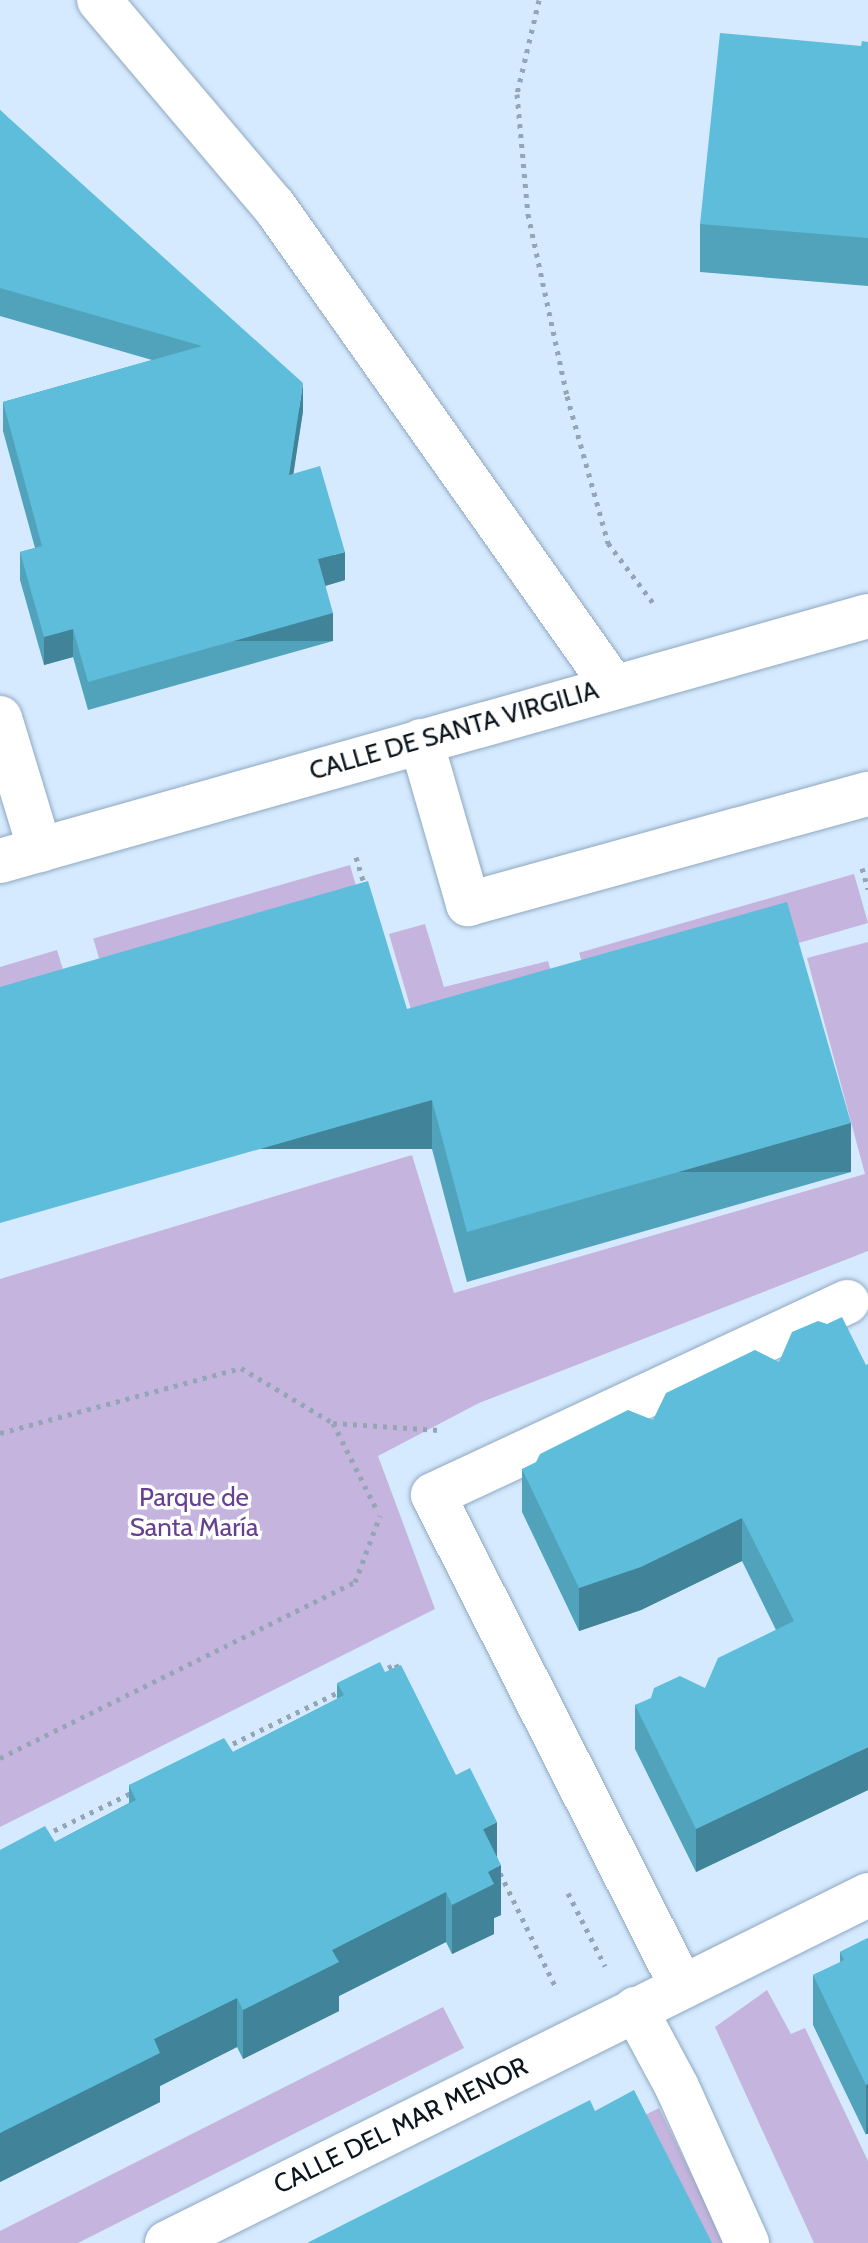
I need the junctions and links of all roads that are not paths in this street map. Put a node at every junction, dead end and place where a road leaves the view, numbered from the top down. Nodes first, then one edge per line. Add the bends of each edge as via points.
1 (99, 0) edge
2 (868, 616) edge
3 (613, 686) junction
4 (0, 718) edge
5 (421, 741) junction
6 (868, 794) edge
7 (20, 856) edge
8 (847, 1302) dead end
9 (868, 1895) edge
10 (681, 1985) junction
11 (635, 2009) junction
12 (167, 2243) edge
13 (747, 2243) edge

1 - 3 street via 274,206
2 - 3 street, CALLE DE SANTA VIRGILIA
3 - 5 street, CALLE DE SANTA VIRGILIA
4 - 7 street, CALLE DE SANTA VIRGILIA
5 - 6 street via 468,904
5 - 7 street, CALLE DE SANTA VIRGILIA
8 - 10 street via 433,1495
9 - 10 street, CALLE DEL MAR MENOR
10 - 11 street, CALLE DEL MAR MENOR
11 - 12 street, CALLE DEL MAR MENOR
11 - 13 street via 677,2087

